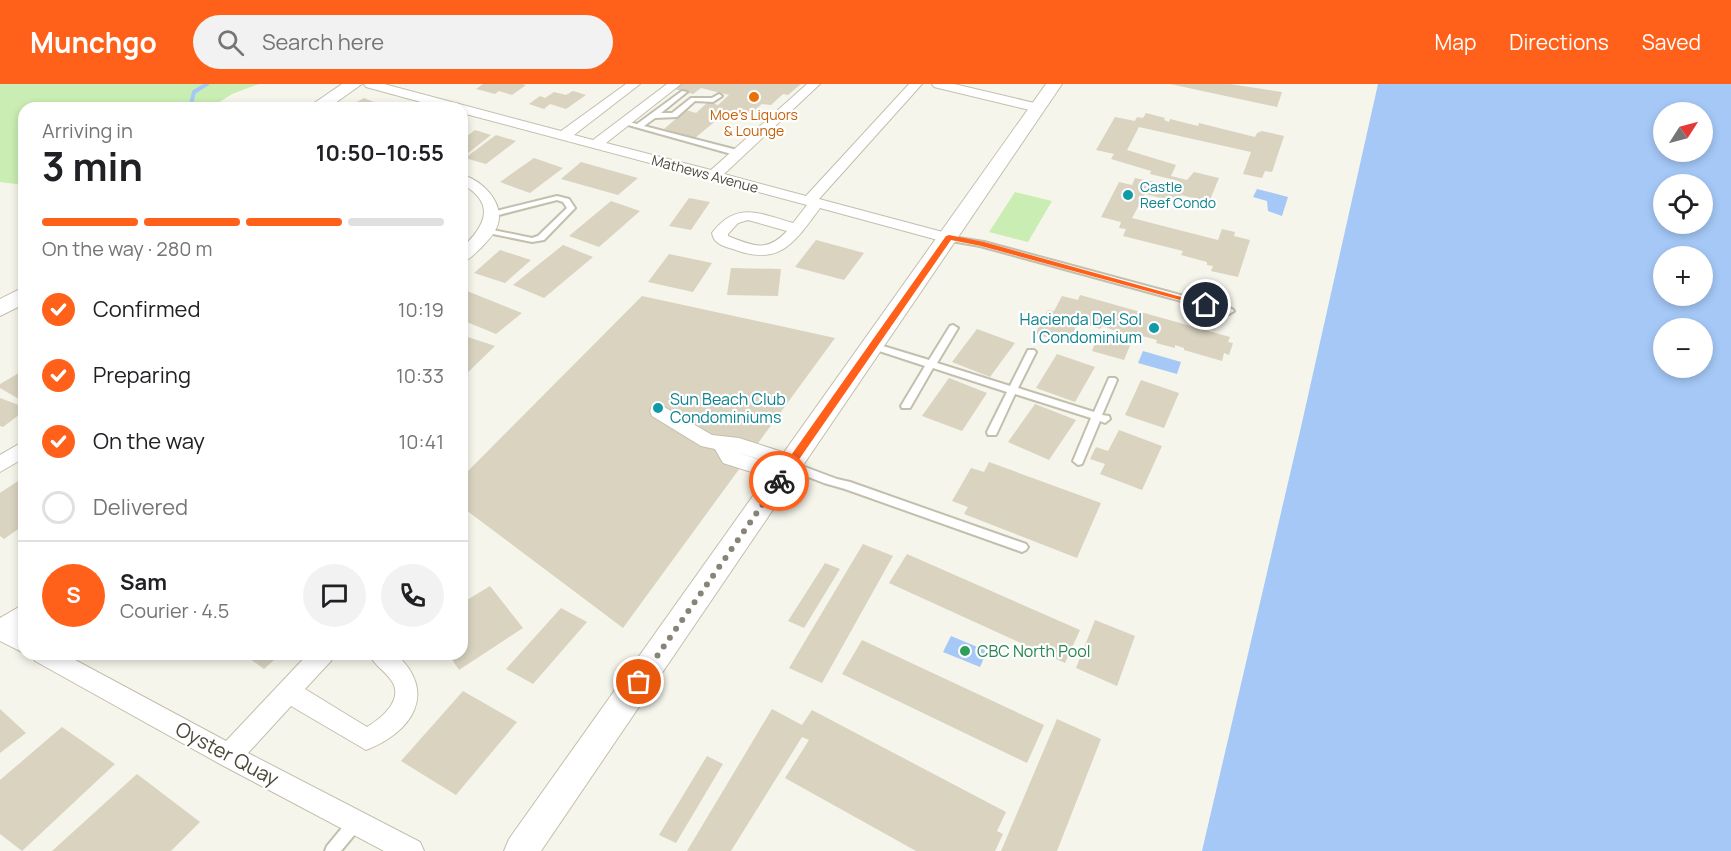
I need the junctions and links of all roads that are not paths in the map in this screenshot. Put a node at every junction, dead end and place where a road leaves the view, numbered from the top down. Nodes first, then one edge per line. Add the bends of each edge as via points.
1 (354, 84) edge
2 (370, 84) edge
3 (634, 84) edge
4 (814, 84) edge
5 (916, 84) edge
6 (938, 84) edge
7 (981, 84) edge
8 (680, 88) edge
9 (719, 96) dead end
10 (1045, 97) edge
11 (326, 102) edge
12 (436, 102) edge
13 (468, 111) edge
14 (653, 116) junction
15 (625, 123) junction
16 (639, 126) junction
17 (562, 137) junction
18 (596, 145) junction
19 (738, 153) junction
20 (713, 176) junction
21 (468, 183) edge
22 (813, 202) junction
23 (490, 215) junction
24 (796, 229) dead end
25 (488, 231) junction
26 (949, 238) junction
27 (468, 251) edge
28 (18, 298) edge
29 (0, 309) edge
30 (1229, 311) dead end
31 (953, 328) dead end
32 (873, 346) junction
33 (1031, 352) dead end
34 (931, 364) junction
35 (1112, 380) dead end
36 (1013, 390) junction
37 (906, 406) dead end
38 (660, 411) dead end
39 (1101, 418) junction
40 (992, 432) dead end
41 (18, 452) edge
42 (1078, 461) dead end
43 (0, 465) edge
44 (788, 467) junction
45 (1022, 547) dead end
46 (18, 617) edge
47 (0, 630) edge
48 (18, 640) edge
49 (55, 660) edge
50 (318, 660) edge
51 (386, 660) edge
52 (289, 692) junction
53 (229, 756) junction
54 (356, 822) junction
55 (332, 851) edge
56 (411, 851) edge
57 (521, 851) edge

1 - 11 street
2 - 12 street
3 - 17 street
4 - 19 street
5 - 22 street
6 - 10 street
7 - 10 street
8 - 14 lane
8 - 15 street
9 - 14 lane via 713,100 693,99 674,115
10 - 26 street
13 - 17 street, Mathews Avenue
14 - 16 lane
15 - 16 lane
15 - 18 street
16 - 19 lane
17 - 18 street, Mathews Avenue
18 - 20 street, Mathews Avenue
19 - 20 street
20 - 22 street, Mathews Avenue
21 - 23 street via 480,190 489,204
22 - 24 street
22 - 26 street, Mathews Avenue
23 - 25 street
23 - 25 lane via 557,198 564,199 571,208 541,238 532,240
25 - 27 street
26 - 30 lane
26 - 32 street
28 - 29 street
31 - 34 lane
32 - 34 lane
32 - 44 street
33 - 36 lane
34 - 36 lane
34 - 37 lane
35 - 39 lane
36 - 39 lane
36 - 40 lane
38 - 44 street via 708,441 722,444 730,458
39 - 42 lane
41 - 43 street
44 - 45 lane
44 - 57 street
46 - 47 street
47 - 48 street
49 - 53 street, Oyster Quay
50 - 52 street
51 - 52 street via 403,676 406,703 397,718 366,739
52 - 53 street
53 - 54 street, Oyster Quay
54 - 55 lane
54 - 56 street, Oyster Quay

